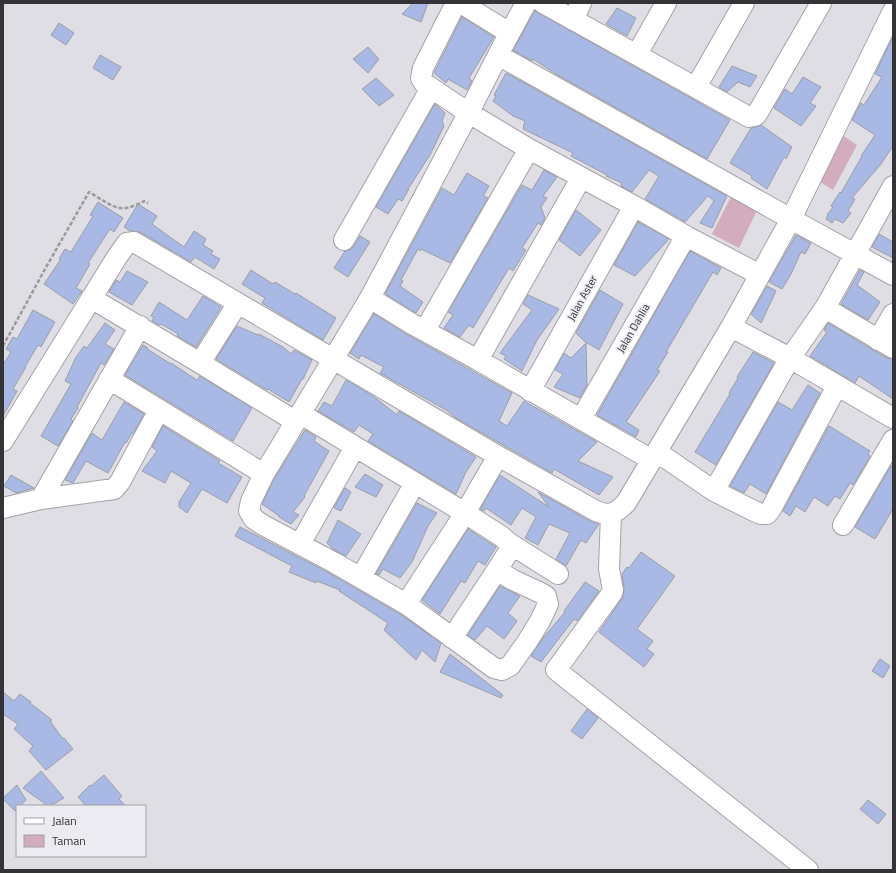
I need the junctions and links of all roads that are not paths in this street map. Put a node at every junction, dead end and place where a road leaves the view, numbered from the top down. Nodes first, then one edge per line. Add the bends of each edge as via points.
1 (456, 3) edge
2 (461, 3) edge
3 (526, 3) edge
4 (543, 3) edge
5 (666, 3) edge
6 (744, 3) edge
7 (820, 3) edge
8 (577, 11) edge
9 (893, 11) edge
10 (511, 32) junction
11 (637, 54) junction
12 (498, 55) junction
13 (696, 87) junction
14 (431, 88) junction
15 (469, 112) junction
16 (529, 149) junction
17 (581, 178) junction
18 (893, 186) edge
19 (634, 206) junction
20 (791, 219) junction
21 (686, 236) junction
22 (344, 240) dead end
23 (855, 254) junction
24 (760, 275) junction
25 (893, 275) edge
26 (91, 298) junction
27 (370, 298) junction
28 (238, 303) junction
29 (825, 308) junction
30 (893, 314) edge
31 (140, 326) junction
32 (732, 327) junction
33 (425, 330) junction
34 (886, 344) edge
35 (790, 358) junction
36 (332, 360) junction
37 (478, 360) junction
38 (200, 363) junction
39 (109, 380) junction
40 (838, 386) junction
41 (530, 390) junction
42 (159, 410) junction
43 (299, 417) junction
44 (893, 418) edge
45 (581, 419) junction
46 (893, 440) edge
47 (3, 441) edge
48 (355, 447) junction
49 (498, 456) junction
50 (654, 456) junction
51 (264, 474) junction
52 (415, 483) junction
53 (714, 491) junction
54 (41, 499) junction
55 (3, 508) edge
56 (465, 513) junction
57 (611, 514) junction
58 (843, 525) dead end
59 (509, 543) junction
60 (300, 544) junction
61 (497, 570) junction
62 (558, 574) dead end
63 (362, 577) junction
64 (406, 604) junction
65 (452, 638) junction
66 (808, 870) edge

1 - 14 street via 422,73 421,78
2 - 10 street
3 - 10 street
4 - 8 street
5 - 11 street
6 - 13 street
7 - 13 street via 755,116 749,117
8 - 11 street
9 - 20 street
10 - 12 street
11 - 13 street
12 - 15 street
12 - 20 street
14 - 15 street
14 - 22 street
15 - 16 street
15 - 27 street
16 - 17 street
16 - 33 street
17 - 19 street
17 - 37 street
18 - 23 street
19 - 21 street
19 - 41 street, Jalan Aster
20 - 23 street
20 - 24 street
21 - 24 street
21 - 45 street, Jalan Dahlia
23 - 25 street
23 - 29 street
24 - 32 street
26 - 28 street via 127,243 131,242 137,243
26 - 31 street
26 - 47 street
27 - 33 street
27 - 36 street
28 - 36 street
28 - 38 street
29 - 34 street
29 - 35 street
30 - 34 street
31 - 38 street
31 - 39 street
32 - 35 street
32 - 50 street
33 - 37 street
35 - 40 street
35 - 53 street
36 - 43 street
36 - 49 street
37 - 41 street
38 - 43 street via 290,418
39 - 42 street
39 - 54 street
40 - 44 street
40 - 53 street via 769,512 761,514
41 - 45 street
42 - 51 street
42 - 54 street via 114,489
43 - 48 street
43 - 51 street
45 - 50 street
46 - 58 street
48 - 52 street
48 - 60 street
49 - 56 street
49 - 57 street via 596,511
50 - 53 street
50 - 57 street via 626,503
51 - 60 street via 249,511 254,519 263,525
52 - 56 street
52 - 63 street
54 - 55 street
56 - 59 street
56 - 64 street
57 - 66 street via 609,569 612,593 556,670
59 - 61 street via 508,551
59 - 62 street
60 - 63 street
61 - 65 street
61 - 65 street via 541,593 548,600 546,609 527,642 510,666 502,670 494,668
63 - 64 street
64 - 65 street

